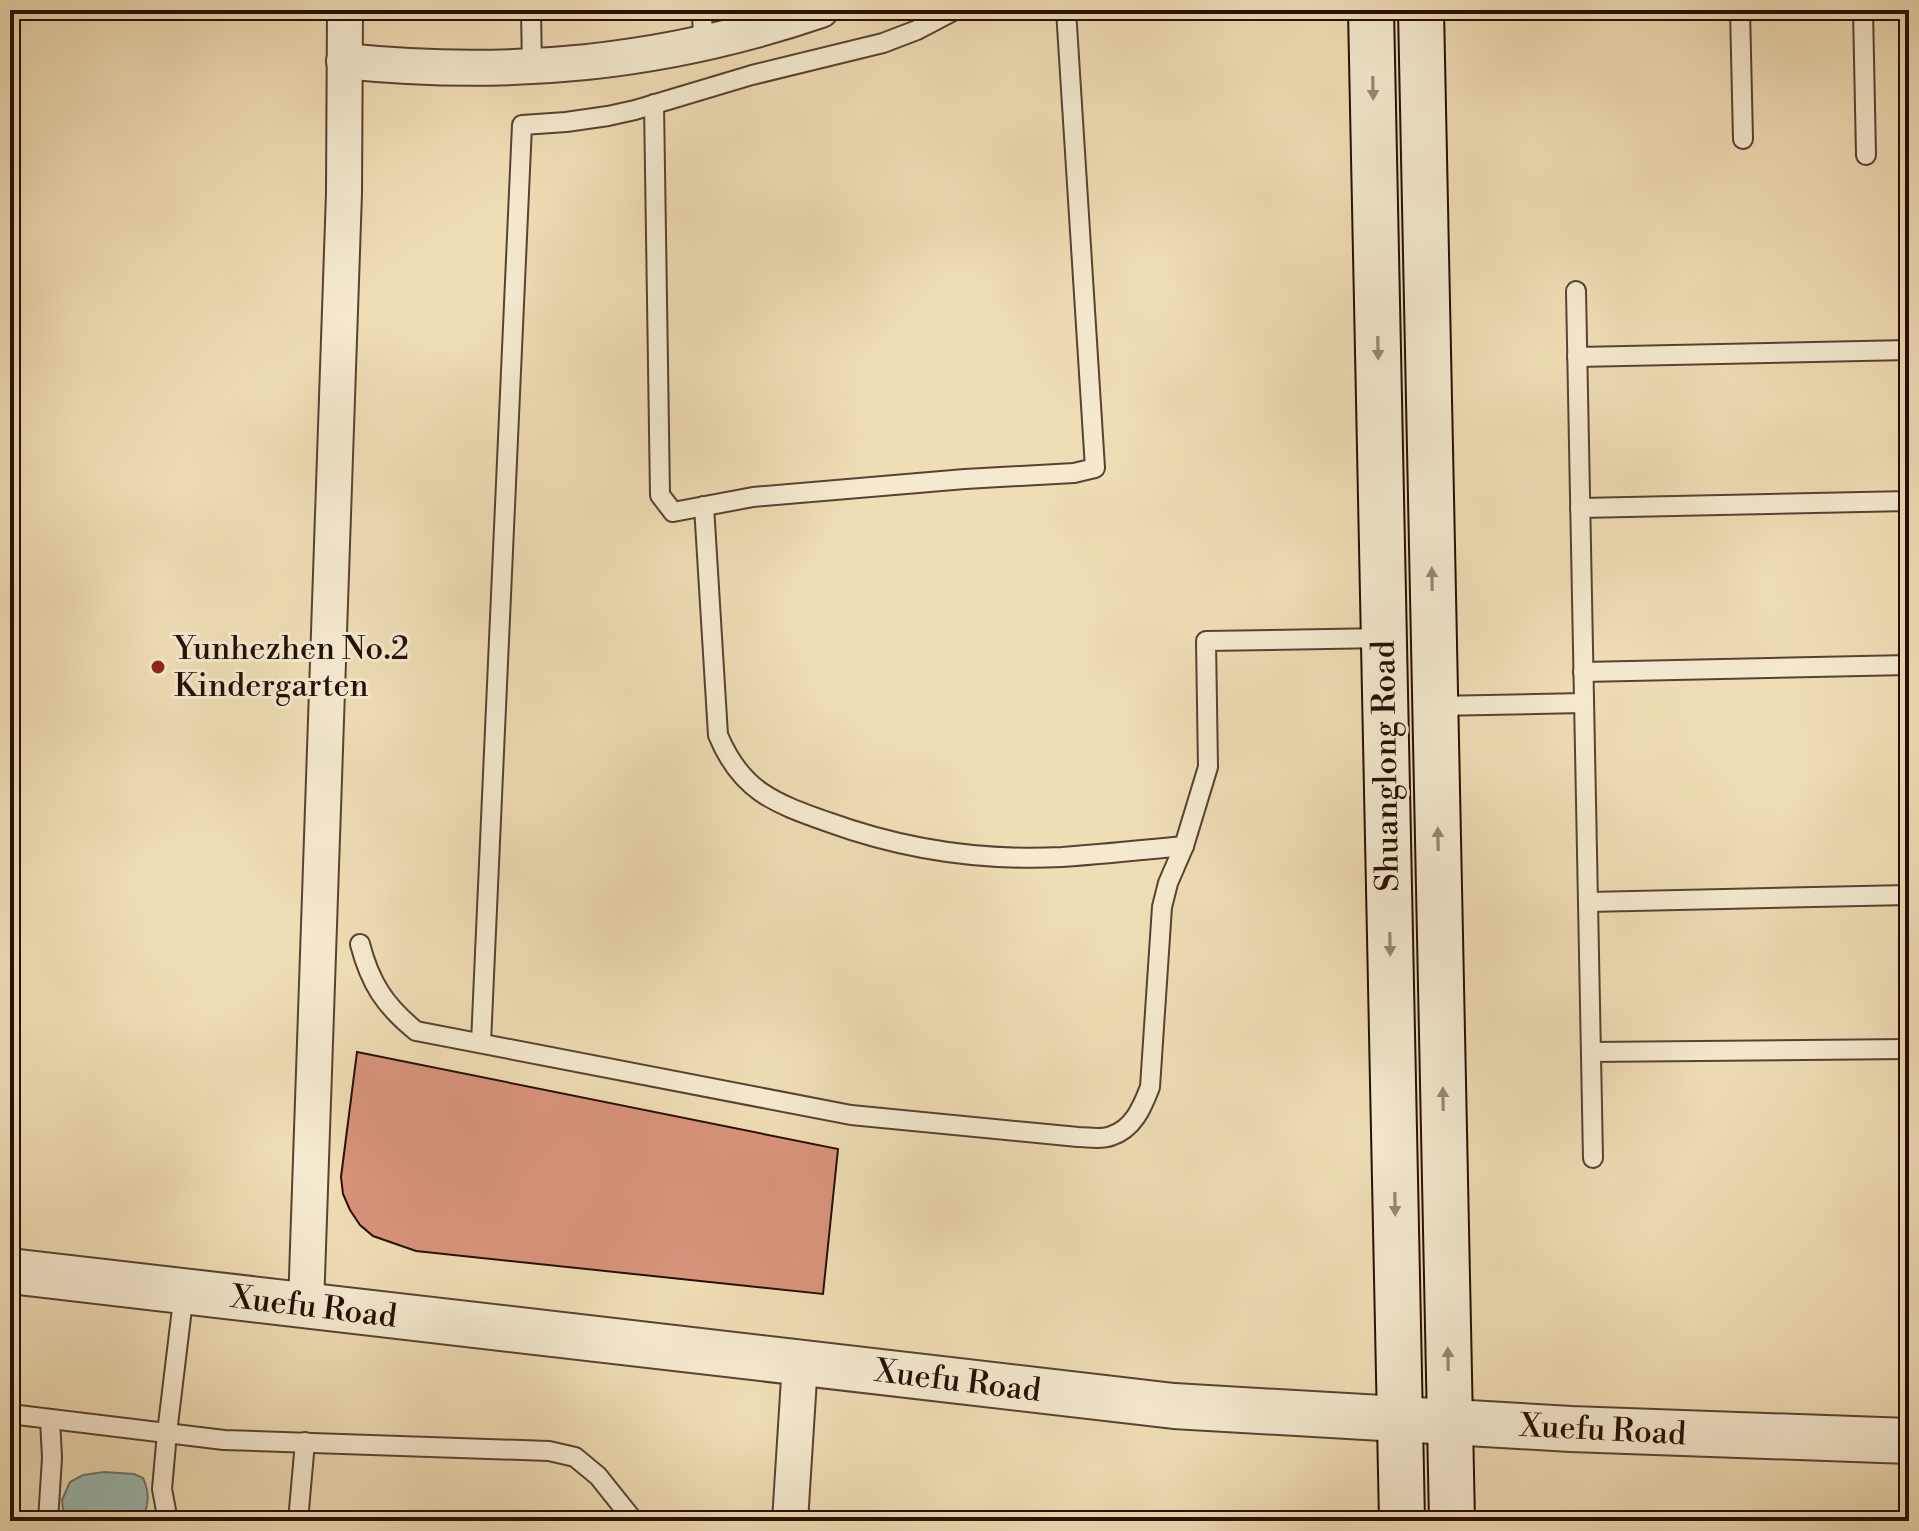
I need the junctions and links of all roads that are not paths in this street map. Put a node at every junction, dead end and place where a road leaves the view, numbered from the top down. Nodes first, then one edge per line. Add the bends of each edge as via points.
1 (345, 10) edge
2 (531, 10) edge
3 (821, 10) edge
4 (955, 10) edge
5 (1066, 10) edge
6 (1371, 10) edge
7 (1421, 10) edge
8 (1740, 10) edge
9 (1863, 10) edge
10 (703, 27) edge
11 (344, 61) junction
12 (532, 68) junction
13 (654, 104) junction
14 (1743, 139) dead end
15 (1866, 155) dead end
16 (1576, 291) dead end
17 (1909, 350) edge
18 (1577, 357) junction
19 (1909, 501) edge
20 (704, 506) junction
21 (1580, 508) junction
22 (1384, 638) junction
23 (1909, 665) edge
24 (1583, 672) junction
25 (1584, 703) junction
26 (1435, 706) junction
27 (1184, 846) junction
28 (1909, 895) edge
29 (1588, 902) junction
30 (360, 944) dead end
31 (481, 1043) junction
32 (1909, 1049) edge
33 (1591, 1052) junction
34 (1593, 1158) dead end
35 (10, 1271) edge
36 (184, 1292) junction
37 (306, 1306) junction
38 (800, 1363) junction
39 (10, 1414) edge
40 (50, 1419) junction
41 (1400, 1420) junction
42 (1450, 1423) junction
43 (167, 1433) junction
44 (1909, 1441) edge
45 (305, 1442) junction
46 (48, 1521) edge
47 (168, 1521) edge
48 (298, 1521) edge
49 (634, 1521) edge
50 (790, 1521) edge
51 (1402, 1521) edge
52 (1452, 1521) edge

1 - 11 street
2 - 12 lane
3 - 10 street via 743,34
4 - 13 lane via 883,43
5 - 20 lane via 1095,468 753,497
6 -> 22 main road, Shuanglong Road
26 -> 7 main road, Shuanglong Road
8 - 14 lane
9 - 15 lane
10 - 12 street via 685,48
11 - 12 street via 422,68
11 - 37 street via 344,193
13 - 20 lane via 660,495 673,512
13 - 31 lane via 608,116 522,125
16 - 18 lane
17 - 18 lane
18 - 21 lane
19 - 21 lane
20 - 27 lane via 718,735 726,755 751,786 838,826 927,849 1059,857
21 - 24 lane
22 - 27 lane via 1206,641 1208,767
22 -> 41 main road, Shuanglong Road
23 - 24 lane
24 - 25 lane
25 - 26 lane
25 - 29 lane
42 -> 26 main road, Shuanglong Road
27 - 31 lane via 1162,907 1150,1087 1132,1122 1108,1138 851,1115
28 - 29 lane
29 - 33 lane
30 - 31 lane via 374,984 416,1031
32 - 33 lane
33 - 34 lane
35 - 36 main road, Xuefu Road
36 - 37 main road, Xuefu Road
36 - 43 lane
37 - 38 main road, Xuefu Road
38 - 41 main road, Xuefu Road via 1174,1406
38 - 50 street
39 - 40 lane
40 - 43 lane
40 - 46 lane
41 - 42 main road, Xuefu Road
41 - 51 main road, Shuanglong Road
42 - 44 main road, Xuefu Road
42 - 52 main road, Shuanglong Road
43 - 45 lane
43 - 47 lane via 162,1489
45 - 48 lane
45 - 49 lane via 549,1451 575,1457 598,1476

